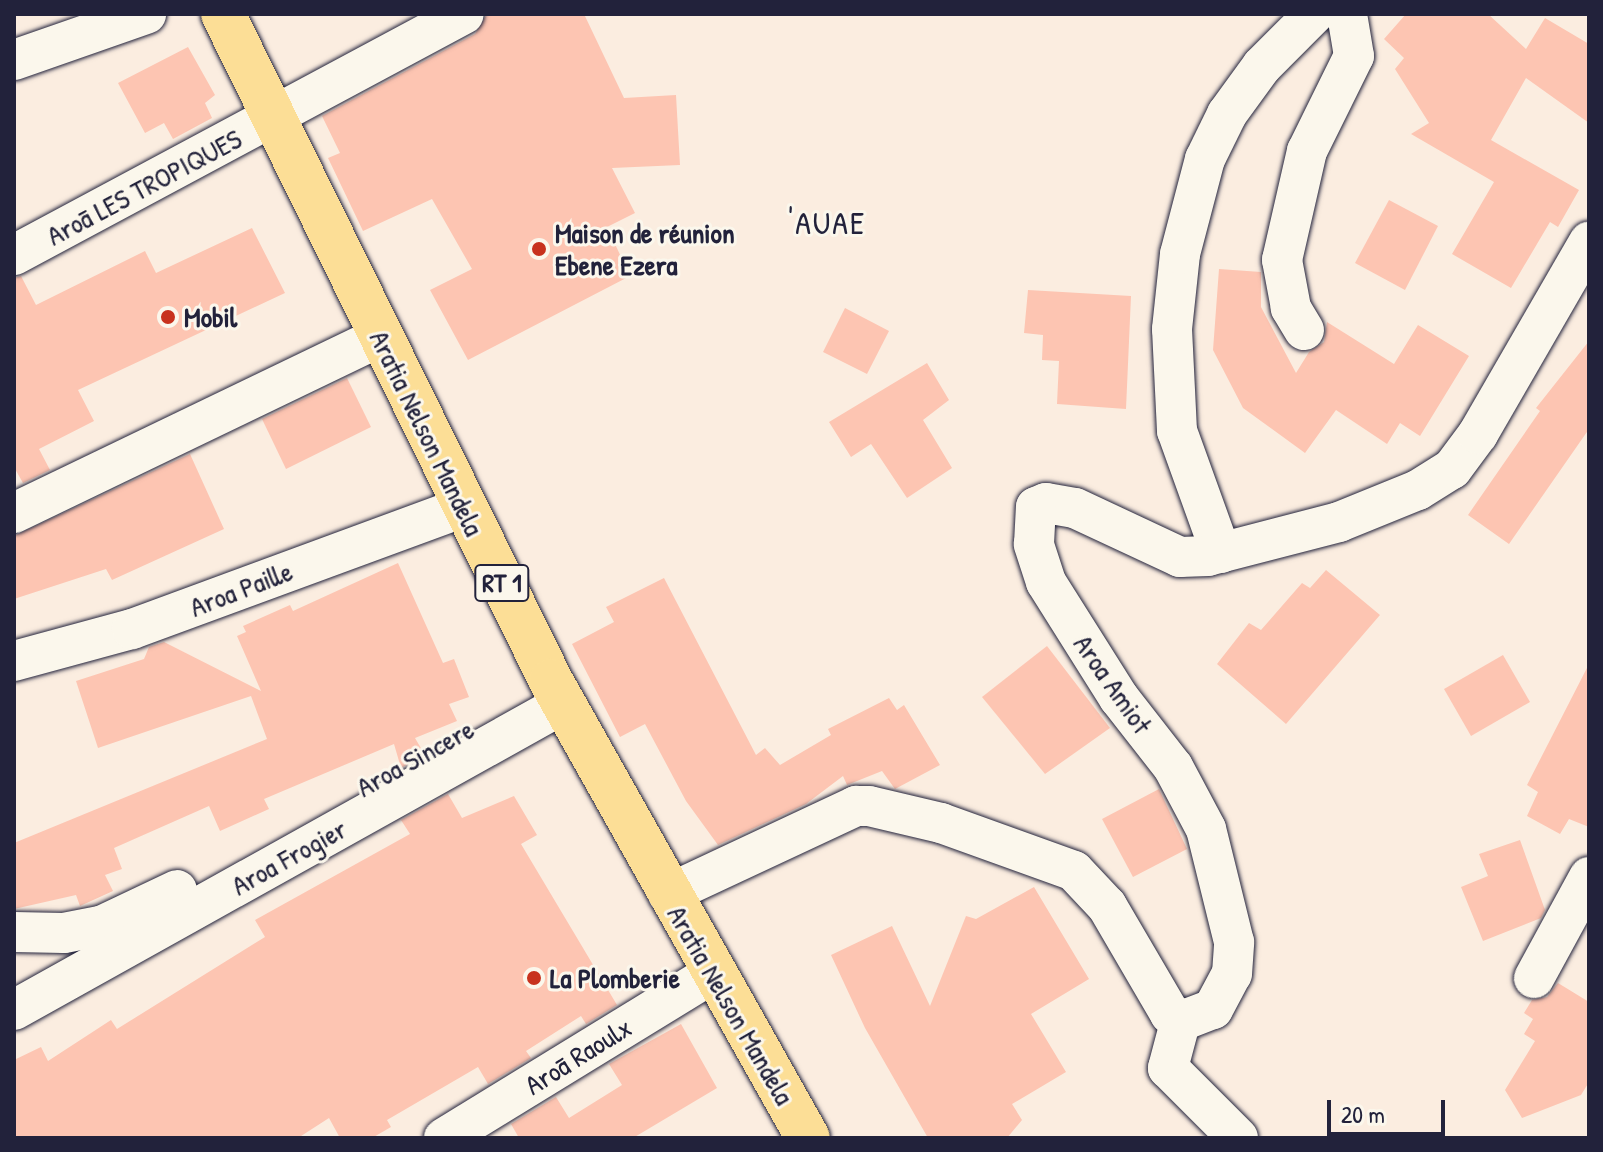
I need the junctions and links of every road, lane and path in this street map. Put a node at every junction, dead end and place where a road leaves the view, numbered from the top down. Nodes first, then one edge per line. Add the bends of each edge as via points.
1 (146, 14) edge
2 (223, 14) edge
3 (464, 14) edge
4 (1314, 14) edge
5 (1347, 14) edge
6 (14, 60) edge
7 (274, 119) junction
8 (1589, 242) edge
9 (14, 255) edge
10 (1304, 330) dead end
11 (380, 337) junction
12 (464, 507) junction
13 (14, 513) edge
14 (1221, 553) junction
15 (14, 661) edge
16 (557, 693) junction
17 (1589, 877) edge
18 (668, 894) junction
19 (14, 932) edge
20 (712, 974) junction
21 (1534, 978) dead end
22 (14, 1010) edge
23 (1181, 1019) junction
24 (444, 1138) edge
25 (808, 1138) edge
26 (1238, 1138) edge

1 - 6 street
2 - 7 main road, Aratia Nelson Mandela / RT 1
3 - 7 street, Aroā LES TROPIQUES
4 - 14 street via 1262,66 1227,114 1205,159 1180,254 1172,329 1177,431
5 - 10 street via 1354,56 1307,151 1282,260 1291,308
7 - 9 street, Aroā LES TROPIQUES
7 - 11 main road, Aratia Nelson Mandela / RT 1
8 - 14 street, Aroa Amiot via 1452,469 1418,490 1339,522
11 - 12 main road, Aratia Nelson Mandela / RT 1
11 - 13 street
12 - 15 street, Aroa Paille via 132,629
12 - 16 main road, Aratia Nelson Mandela / RT 1
14 - 23 street, Aroa Amiot via 1180,557 1075,508 1046,503 1036,507 1032,519 1046,582 1119,698 1173,767 1206,829 1234,942 1232,974 1213,1009 1199,1018
16 - 18 main road, Aratia Nelson Mandela / RT 1
16 - 19 street, Aroa Sincere via 138,911 64,933
16 - 22 street, Aroa Frogier
17 - 21 street
18 - 20 main road, Aratia Nelson Mandela / RT 1
18 - 23 street via 856,806 941,823 1074,871 1107,906 1160,1001
20 - 24 street, Aroā Raoulx
20 - 25 main road, Aratia Nelson Mandela / RT 1
23 - 26 street via 1168,1068

